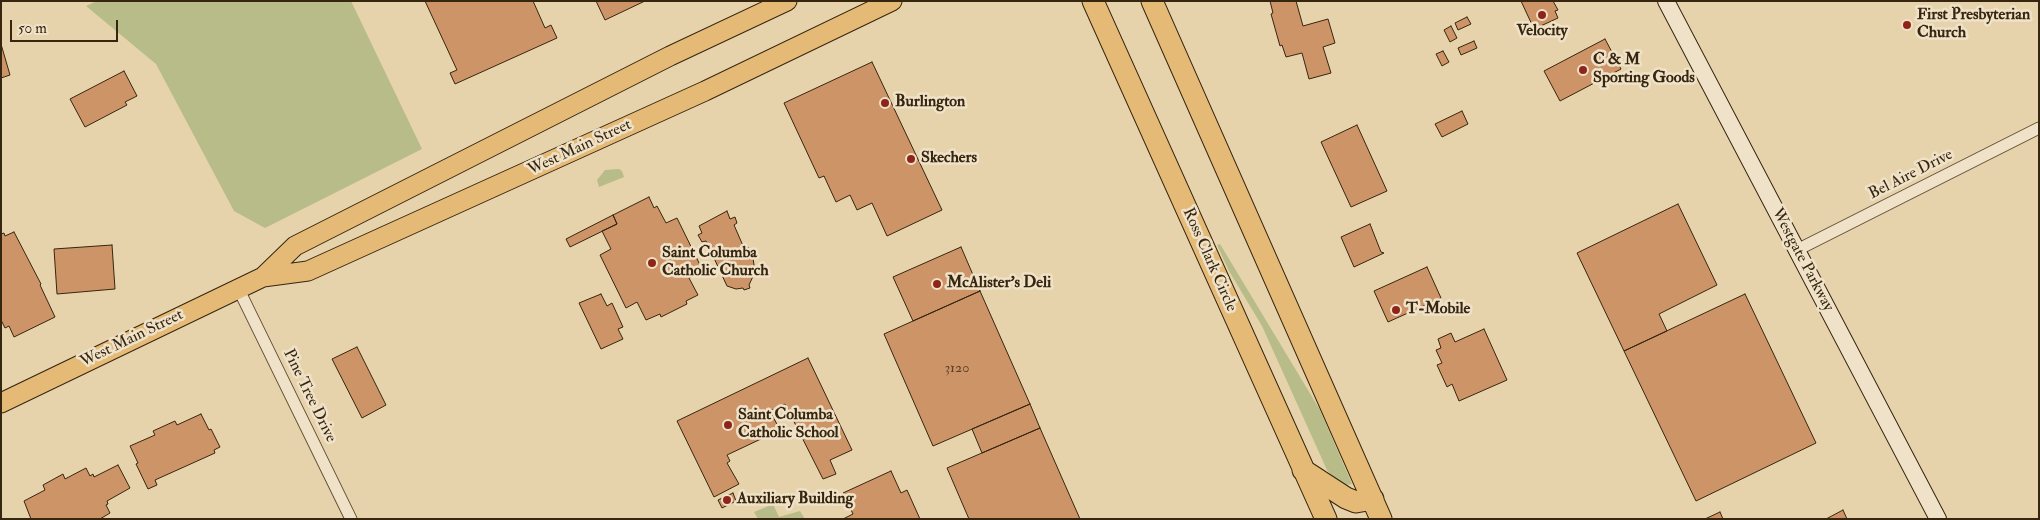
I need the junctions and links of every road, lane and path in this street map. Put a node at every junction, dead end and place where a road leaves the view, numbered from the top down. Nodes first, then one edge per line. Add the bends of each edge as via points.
1 (787, 1) edge
2 (892, 1) edge
3 (1666, 1) edge
4 (1155, 4) edge
5 (1092, 5) edge
6 (2039, 128) edge
7 (1797, 250) junction
8 (263, 277) junction
9 (238, 288) junction
10 (1, 403) edge
11 (1303, 470) junction
12 (1373, 499) junction
13 (351, 519) edge
14 (1326, 519) edge
15 (1382, 519) edge
16 (1938, 519) edge

1 - 8 main road, West Main Street via 670,56 295,246
2 - 8 main road, West Main Street via 705,91 308,271
3 - 7 main road, Westgate Parkway
4 - 12 highway
5 - 11 highway, Ross Clark Circle
6 - 7 street, Bel Aire Drive
7 - 16 main road, Westgate Parkway
8 - 9 main road, West Main Street
9 - 10 main road, West Main Street
9 - 13 street, Pine Tree Drive
11 - 12 highway via 1346,498 1356,502
11 - 14 highway, Ross Clark Circle
12 - 15 highway

